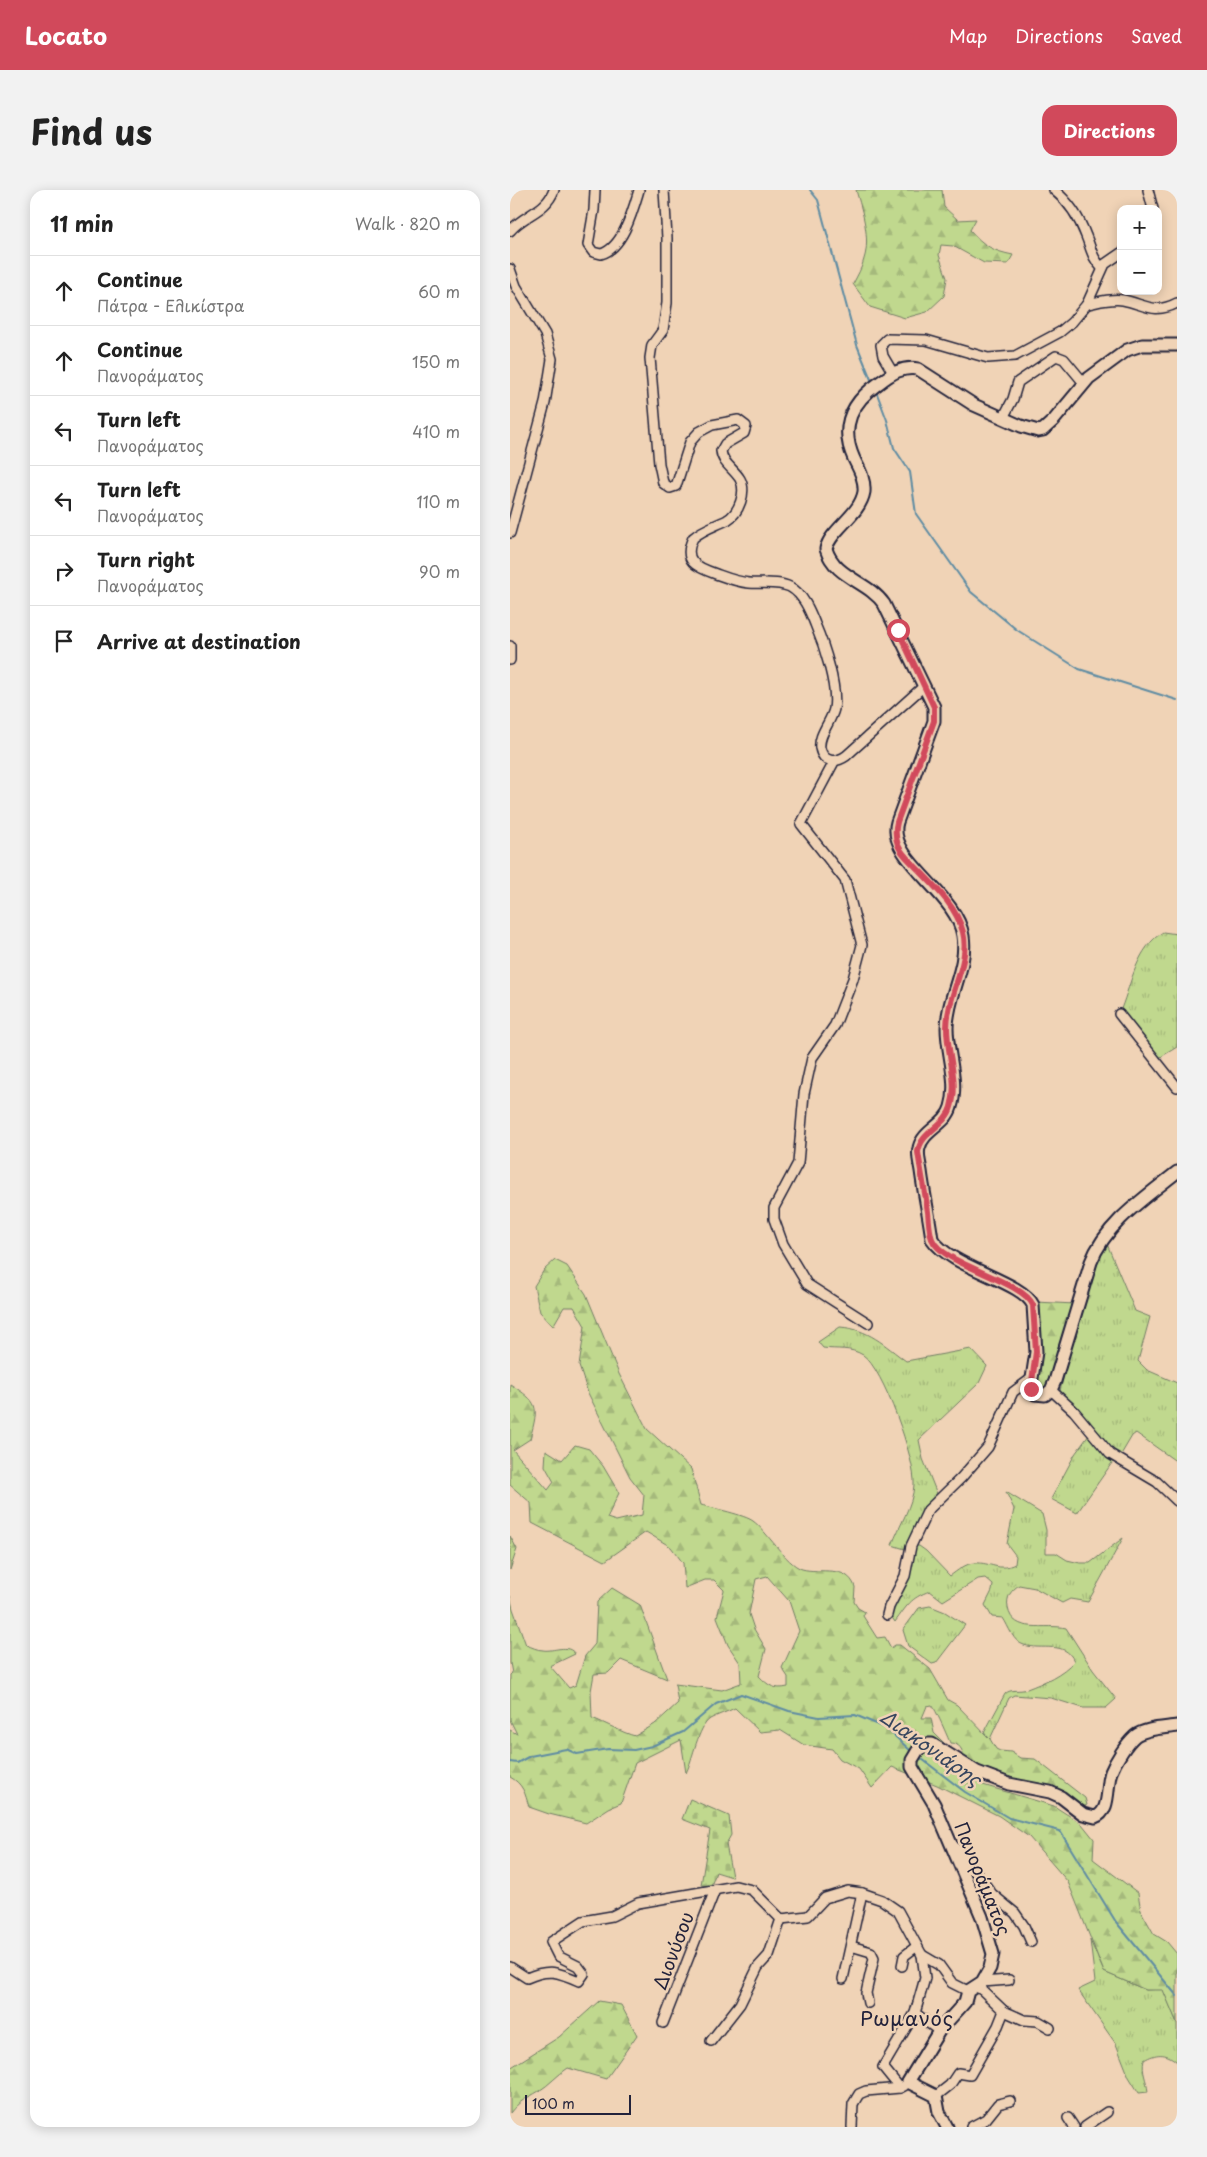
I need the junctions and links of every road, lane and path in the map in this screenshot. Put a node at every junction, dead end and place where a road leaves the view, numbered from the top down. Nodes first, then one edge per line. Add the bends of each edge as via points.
1 (554, 190) edge
2 (595, 190) edge
3 (639, 190) edge
4 (664, 190) edge
5 (1054, 190) edge
6 (1148, 190) edge
7 (1152, 205) edge
8 (510, 231) edge
9 (1117, 255) edge
10 (1102, 268) junction
11 (510, 269) edge
12 (1124, 296) edge
13 (1177, 303) edge
14 (1087, 304) junction
15 (1177, 345) edge
16 (893, 373) junction
17 (1084, 383) junction
18 (1004, 418) junction
19 (510, 533) edge
20 (510, 646) edge
21 (510, 660) edge
22 (924, 686) junction
23 (834, 762) junction
24 (1119, 1014) dead end
25 (1177, 1087) edge
26 (1177, 1172) edge
27 (868, 1323) dead end
28 (1032, 1378) junction
29 (1051, 1390) junction
30 (1177, 1501) edge
31 (887, 1615) dead end
32 (1177, 1726) edge
33 (948, 1840) junction
34 (714, 1890) junction
35 (862, 1893) junction
36 (781, 1919) junction
37 (1031, 1942) dead end
38 (851, 1946) junction
39 (917, 1946) junction
40 (922, 1955) junction
41 (902, 1966) dead end
42 (510, 1968) edge
43 (843, 1979) dead end
44 (1009, 1980) dead end
45 (975, 1986) junction
46 (868, 2003) dead end
47 (1004, 2011) junction
48 (915, 2013) junction
49 (663, 2023) dead end
50 (1050, 2028) dead end
51 (939, 2032) junction
52 (711, 2042) dead end
53 (904, 2085) junction
54 (936, 2096) junction
55 (1010, 2101) dead end
56 (1107, 2112) dead end
57 (1068, 2118) dead end
58 (852, 2127) edge
59 (947, 2127) edge
60 (972, 2127) edge
61 (1074, 2127) edge
62 (1085, 2127) edge

1 - 8 street via 546,205
2 - 3 street via 588,245 593,252 601,254 620,238
4 - 23 street via 667,303 663,330 652,345 650,358 661,479 667,487 676,486 690,442 705,427 738,420 745,424 744,433 725,444 721,451 724,460 741,480 743,495 739,505 728,520 693,538 689,545 690,557 701,569 730,579 779,584 799,594 820,635 829,669 834,709 820,746 825,757
5 - 10 street via 1074,210 1092,254
6 - 7 street
9 - 10 street
10 - 14 street
11 - 19 street via 516,286 545,334 552,360 545,403
12 - 13 street via 1139,306 1159,309
12 - 14 street
14 - 16 street via 1060,332 1011,357 988,358 926,340 887,340 882,342 881,351
15 - 17 main road via 1138,346 1109,362
16 - 18 main road via 908,368 918,369 958,396
16 - 22 main road via 865,393 852,411 848,431 850,449 862,474 864,491 858,506 826,549 834,566 872,590 884,604
17 - 18 main road via 1043,430 1034,431
17 - 18 street via 1064,359 1056,356 1018,382
20 - 21 street
22 - 23 street via 850,752
22 - 28 main road via 934,707 934,721 897,822 896,837 902,852 956,913 965,951 950,998 947,1028 954,1094 949,1113 928,1133 919,1147 932,1239 946,1253 1030,1299 1036,1352
23 - 27 street via 801,824 845,880 862,945 835,1024 812,1058 804,1094 798,1163 774,1208 774,1219 783,1244 807,1284
24 - 25 street
26 - 29 main road via 1127,1214 1099,1245
28 - 29 main road via 1035,1394 1045,1395
28 - 31 street via 1013,1392 988,1447 928,1510 911,1546 905,1576
29 - 30 street via 1074,1410 1110,1454 1157,1482
32 - 33 main road, Πανοράματος via 1136,1736 1113,1768 1105,1808 1095,1817 1083,1814 1050,1792 1009,1784 977,1772 938,1746 928,1744 916,1753 912,1767 934,1804
33 - 37 street via 992,1894 1015,1913
33 - 45 main road, Πανοράματος via 982,1917 993,1954 990,1968
34 - 36 street via 736,1886 752,1890
34 - 42 street via 638,1903 612,1916 583,1921 551,1942 558,1956 578,1966 584,1974 579,1982 558,1972 540,1972 527,1978
34 - 49 street, Διονύσου
35 - 36 street via 848,1891 825,1898 808,1916
35 - 38 street
35 - 39 street via 882,1900 898,1911
36 - 52 street via 769,1955 758,1967 740,2004
38 - 43 street
38 - 46 street via 870,1952 874,1958 866,1993
39 - 40 street
39 - 41 street via 904,1956
40 - 45 street via 939,1965 952,1982
40 - 48 street via 925,1978
44 - 45 street
45 - 47 street
45 - 51 main road, Πανοράματος
47 - 50 street
47 - 54 street via 970,2075 958,2073 950,2085
48 - 51 street
48 - 53 street via 883,2067
51 - 53 main road, Πανοράματος
53 - 54 main road
53 - 58 street via 859,2094 853,2104
54 - 59 main road via 939,2112
55 - 60 street via 998,2104 986,2119
56 - 62 street
57 - 61 street

